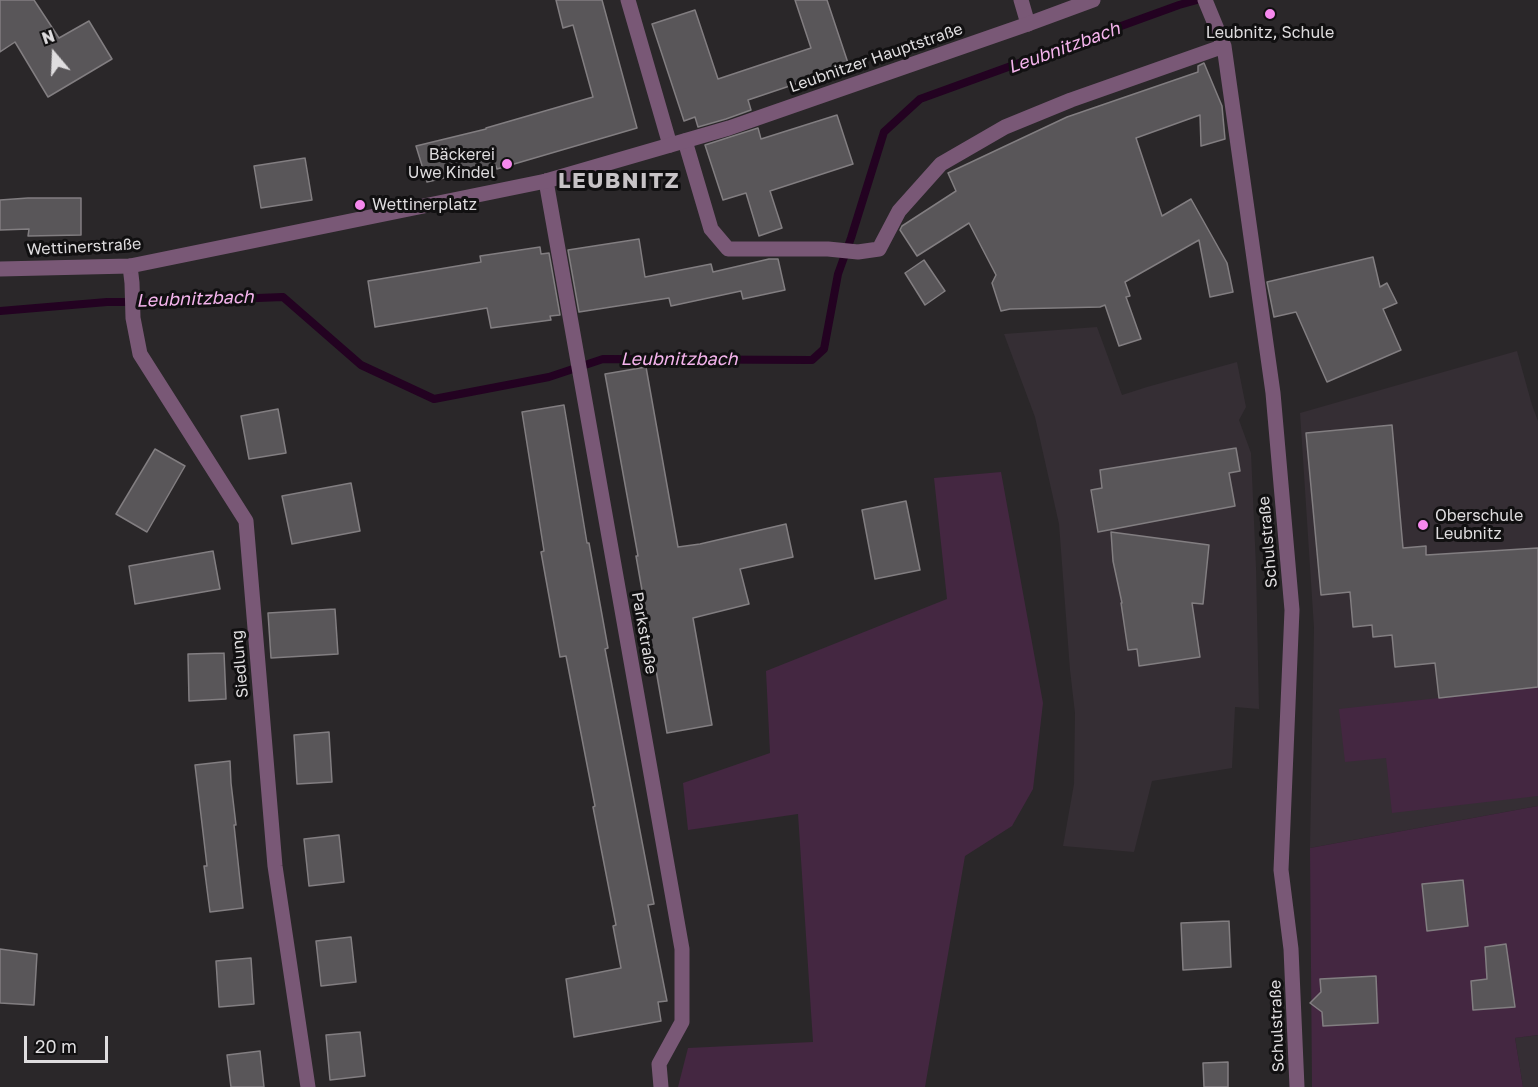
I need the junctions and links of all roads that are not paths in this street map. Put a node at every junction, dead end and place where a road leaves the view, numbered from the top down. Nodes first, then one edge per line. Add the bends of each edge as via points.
1 (628, 0) edge
2 (1021, 0) edge
3 (1093, 0) edge
4 (1207, 5) edge
5 (1028, 24) junction
6 (1224, 46) junction
7 (678, 143) junction
8 (546, 181) junction
9 (130, 266) junction
10 (0, 268) edge
11 (308, 1087) edge
12 (661, 1087) edge
13 (1297, 1087) edge

1 - 7 street
2 - 5 street
3 - 5 street, Leubnitzer Hauptstraße
4 - 6 street, Schulstraße
5 - 7 street, Leubnitzer Hauptstraße
6 - 7 street via 1005,127 950,159 899,211 879,249 729,249 711,229
6 - 13 street, Schulstraße via 1273,393 1292,610 1281,870 1291,949
7 - 8 street
8 - 9 street, Wettinerstraße
8 - 12 street, Parkstraße via 682,949 682,1022 659,1064
9 - 10 street, Wettinerstraße
9 - 11 street, Siedlung via 140,354 246,521 275,866

